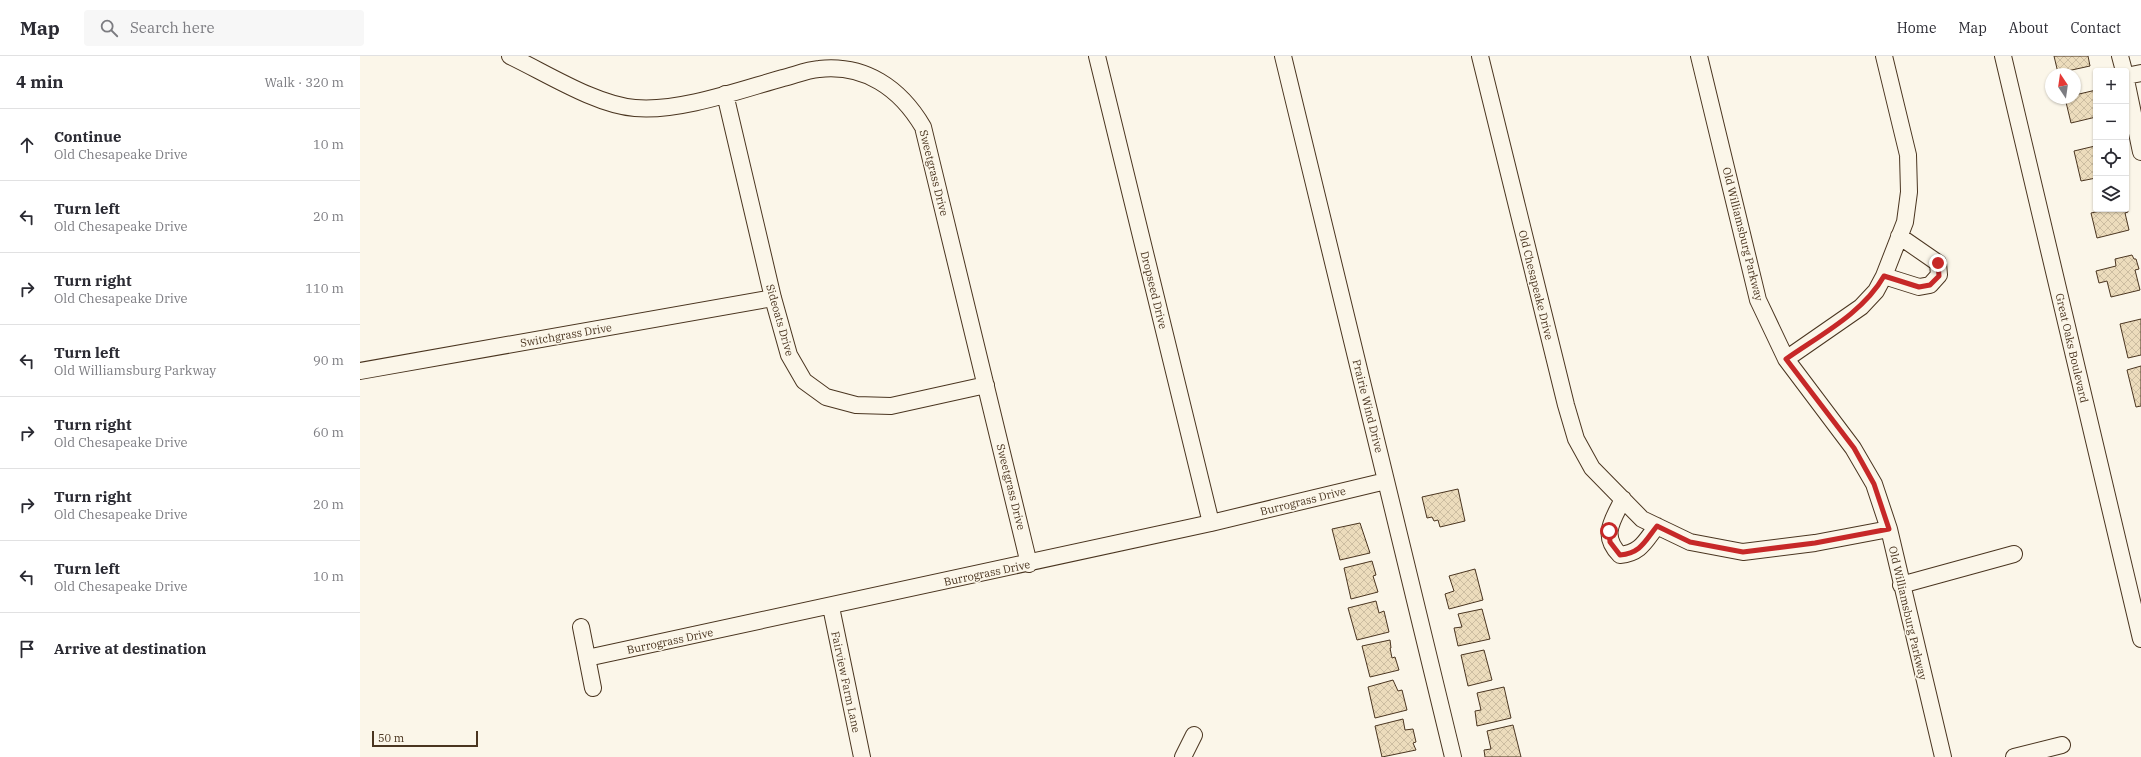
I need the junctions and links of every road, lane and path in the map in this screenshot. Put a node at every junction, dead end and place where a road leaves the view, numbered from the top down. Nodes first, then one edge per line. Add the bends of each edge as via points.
1 (510, 56) edge
2 (1097, 56) edge
3 (1283, 56) edge
4 (1480, 56) edge
5 (1698, 56) edge
6 (1884, 56) edge
7 (2003, 56) edge
8 (2120, 56) edge
9 (2123, 68) edge
10 (2141, 73) edge
11 (2129, 75) edge
12 (725, 94) junction
13 (2129, 94) edge
14 (2141, 152) edge
15 (1900, 236) junction
16 (1884, 276) junction
17 (773, 298) junction
18 (1786, 359) junction
19 (360, 371) edge
20 (986, 385) junction
21 (1386, 481) junction
22 (1623, 499) junction
23 (1211, 523) junction
24 (1657, 526) junction
25 (1889, 529) junction
26 (2014, 554) dead end
27 (1029, 564) junction
28 (1901, 585) junction
29 (2135, 592) edge
30 (831, 607) junction
31 (581, 627) dead end
32 (2141, 639) edge
33 (587, 658) junction
34 (593, 688) dead end
35 (1194, 735) dead end
36 (2062, 745) dead end
37 (862, 757) edge
38 (1183, 757) edge
39 (1453, 757) edge
40 (1942, 757) edge
41 (2014, 757) edge

1 - 12 street, Sweetgrass Drive via 604,101 636,108 667,107
2 - 23 street, Dropseed Drive
3 - 21 street, Prairie Wind Drive
4 - 22 street, Old Chesapeake Drive via 1576,439 1592,468
5 - 18 street, Old Williamsburg Parkway via 1758,300
6 - 15 street via 1908,155 1909,192 1905,222
7 - 29 street, Great Oaks Boulevard
8 - 9 street
10 - 11 street
12 - 17 street, Sideoats Drive
12 - 20 street, Sweetgrass Drive via 818,69 844,70 864,74 882,82 911,107 923,127
13 - 14 street
15 - 16 street
15 - 16 street via 1938,263 1939,276 1930,285 1919,287
16 - 18 street via 1876,291 1861,307
17 - 19 street, Switchgrass Drive
17 - 20 street, Sideoats Drive via 789,355 804,381 826,397 856,405 891,406
18 - 25 street, Old Williamsburg Parkway via 1854,448 1874,484
20 - 27 street, Sweetgrass Drive
21 - 23 street, Burrograss Drive
21 - 39 street, Prairie Wind Drive
22 - 24 street, Old Chesapeake Drive via 1642,519
22 - 24 street via 1609,531 1610,542 1620,555 1630,554 1639,549
23 - 27 street, Burrograss Drive
24 - 25 street, Old Chesapeake Drive via 1690,542 1743,552 1815,543
25 - 28 street, Old Williamsburg Parkway
26 - 28 street
27 - 30 street, Burrograss Drive
28 - 40 street, Old Williamsburg Parkway
29 - 32 street, Great Oaks Boulevard
30 - 33 street, Burrograss Drive
30 - 37 street, Fairview Farm Lane
31 - 33 street
33 - 34 street
35 - 38 street
36 - 41 street

